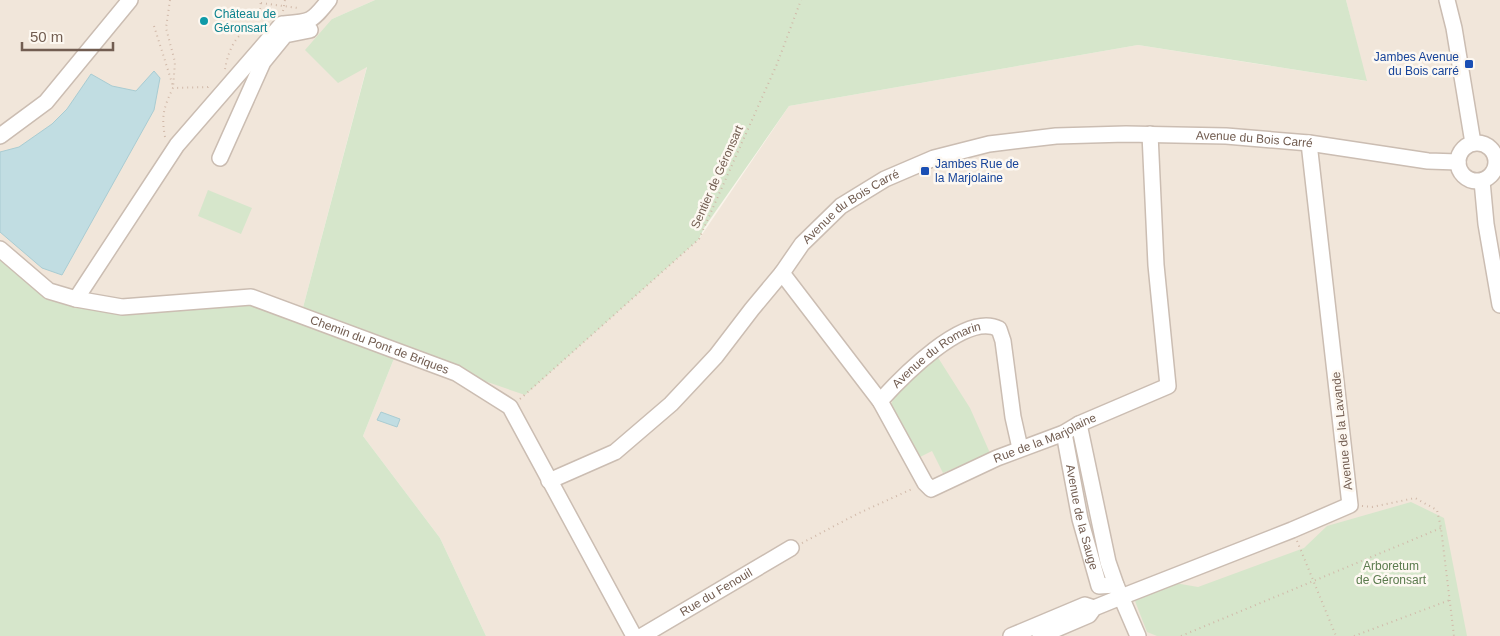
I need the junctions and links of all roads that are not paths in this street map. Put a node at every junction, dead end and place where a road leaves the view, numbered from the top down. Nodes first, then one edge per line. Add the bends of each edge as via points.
1 (130, 0) edge
2 (1447, 0) edge
3 (324, 5) edge
4 (1150, 134) junction
5 (0, 136) edge
6 (1309, 143) junction
7 (1472, 143) junction
8 (220, 158) dead end
9 (1458, 162) junction
10 (1498, 162) edge
11 (1482, 181) junction
12 (0, 249) edge
13 (782, 273) junction
14 (76, 300) junction
15 (1500, 305) edge
16 (880, 401) junction
17 (1079, 424) junction
18 (1064, 433) junction
19 (1020, 448) junction
20 (549, 481) junction
21 (791, 548) road end
22 (1118, 591) junction
23 (1094, 608) junction
24 (634, 636) edge
25 (642, 636) edge
26 (1011, 636) edge
27 (1040, 636) edge
28 (1138, 636) edge

1 - 5 street via 46,102
2 - 7 street
3 - 8 street via 312,30 285,35 262,62
3 - 14 street via 314,19 282,24 177,145
4 - 6 street, Avenue du Bois Carré
4 - 13 street, Avenue du Bois Carré via 1056,136 988,144 934,158 885,179 841,206 802,244
4 - 17 street, Rue de la Marjolaine via 1156,264 1168,386
6 - 9 street, Avenue du Bois Carré via 1428,161
6 - 22 street, Avenue de la Lavande via 1350,505 1292,530
7 - 9 street via 1465,147
7 - 10 street via 1484,144 1493,151
9 - 11 street via 1461,173 1466,177
10 - 11 street via 1490,177
11 - 15 street
12 - 14 street, Chemin du Pont de Briques via 49,291
13 - 16 street
13 - 20 street, Avenue du Bois Carré via 716,356 671,404 615,452
14 - 20 street, Chemin du Pont de Briques via 122,307 251,297 456,372 510,407
16 - 19 street, Rue de la Marjolaine via 931,489
16 - 19 street, Avenue du Romarin via 933,350 962,333 982,325 992,326 999,329 1003,341
17 - 18 street, Rue de la Marjolaine
17 - 22 street, Avenue de la Sauge via 1108,562
18 - 19 street, Rue de la Marjolaine
18 - 22 street, Avenue de la Sauge via 1080,519 1100,586
20 - 24 street, Chemin du Pont de Briques
21 - 25 street, Rue du Fenouil
22 - 23 street, Avenue de la Lavande
22 - 28 street, Avenue de la Sauge
23 - 26 street, Avenue de la Lavande via 1085,605
23 - 27 street, Avenue de la Lavande via 1089,615

